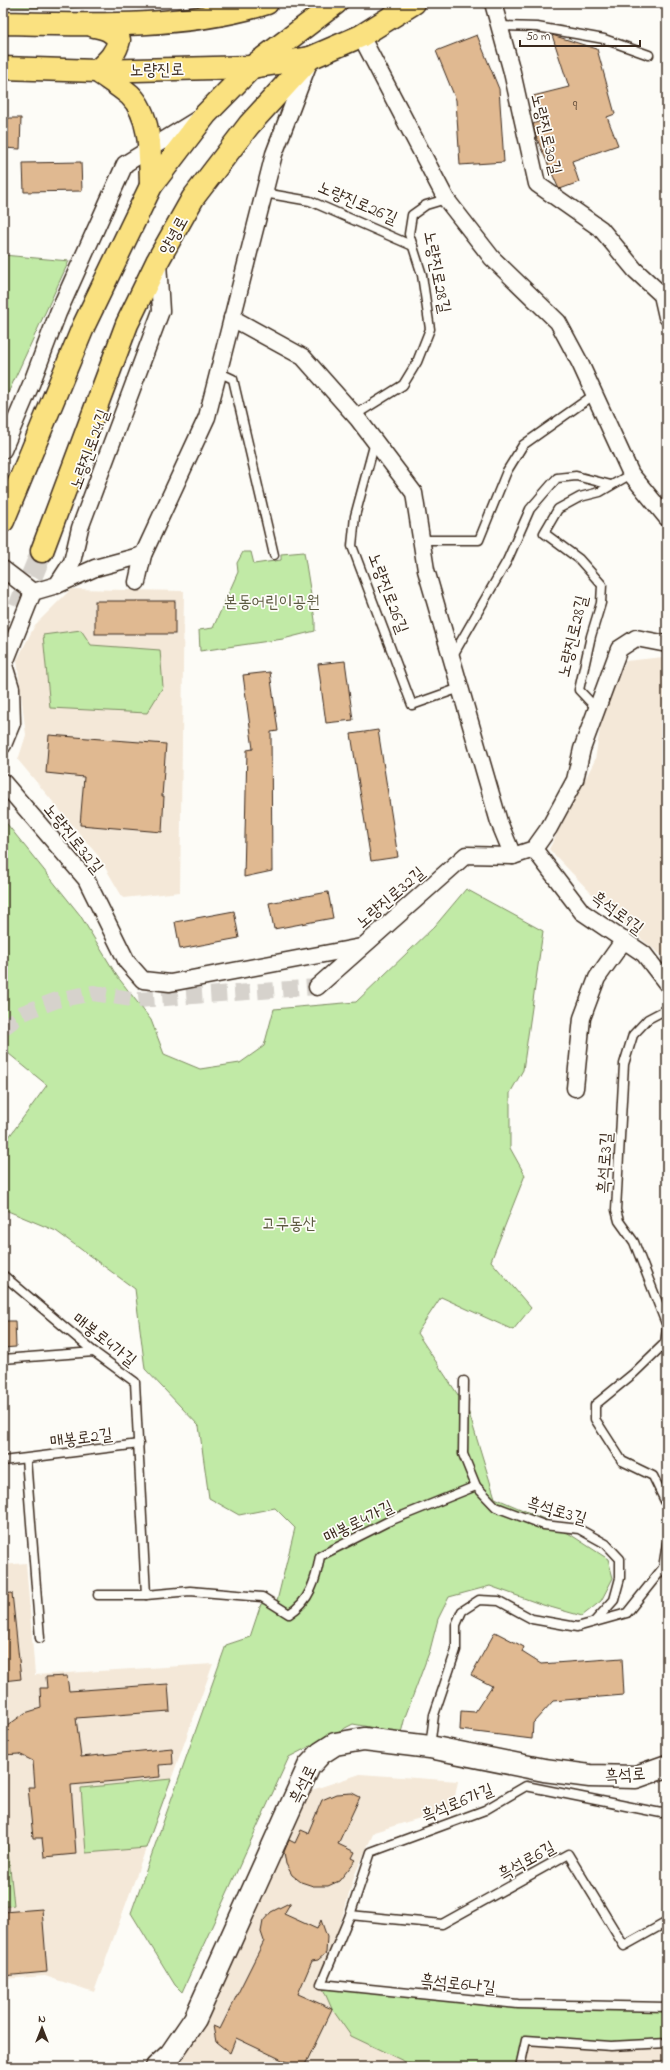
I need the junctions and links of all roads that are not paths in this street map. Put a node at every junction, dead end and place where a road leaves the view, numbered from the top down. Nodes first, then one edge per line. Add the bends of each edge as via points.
1 (267, 3) edge
2 (336, 3) edge
3 (414, 3) edge
4 (493, 3) edge
5 (3, 23) edge
6 (92, 25) junction
7 (499, 26) junction
8 (361, 36) junction
9 (649, 55) dead end
10 (310, 58) junction
11 (252, 67) junction
12 (3, 68) edge
13 (97, 71) junction
14 (206, 114) junction
15 (150, 148) junction
16 (151, 186) junction
17 (264, 193) junction
18 (446, 199) junction
19 (413, 246) junction
20 (158, 262) junction
21 (667, 317) edge
22 (232, 318) junction
23 (218, 372) junction
24 (595, 394) junction
25 (355, 415) junction
26 (375, 441) junction
27 (3, 450) edge
28 (631, 474) junction
29 (611, 485) junction
30 (667, 518) edge
31 (3, 521) edge
32 (421, 540) junction
33 (42, 551) tunnel mouth
34 (143, 555) junction
35 (274, 555) dead end
36 (3, 569) edge
37 (137, 582) dead end
38 (57, 585) junction
39 (33, 592) junction
40 (667, 644) edge
41 (452, 658) junction
42 (460, 688) junction
43 (596, 709) junction
44 (3, 745) edge
45 (3, 782) edge
46 (534, 849) junction
47 (513, 856) junction
48 (624, 940) junction
49 (363, 946) junction
50 (667, 984) edge
51 (317, 987) tunnel mouth
52 (667, 1009) edge
53 (575, 1088) dead end
54 (3, 1275) edge
55 (667, 1327) edge
56 (94, 1352) junction
57 (3, 1359) edge
58 (464, 1381) dead end
59 (139, 1444) junction
60 (26, 1459) junction
61 (3, 1461) edge
62 (476, 1486) junction
63 (667, 1505) edge
64 (667, 1543) edge
65 (98, 1595) dead end
66 (146, 1595) junction
67 (594, 1622) junction
68 (40, 1638) dead end
69 (430, 1748) junction
70 (667, 1766) edge
71 (667, 1810) edge
72 (350, 1915) junction
73 (667, 1922) edge
74 (667, 2007) edge
75 (667, 2043) edge
76 (157, 2067) edge
77 (520, 2067) edge

1 - 6 main road via 204,18
2 - 11 main road
3 - 8 main road, 양녕로
4 - 7 street, 노량진로30길
5 - 6 main road
6 - 13 main road via 106,28 119,40 111,59
7 - 9 lane via 537,27 604,39
7 - 21 street, 노량진로30길 via 537,184 601,229 635,270 662,295
8 - 10 main road, 양녕로
8 - 18 street, 노량진로28길
10 - 11 main road, 노량진로
10 - 17 street via 274,154
10 - 20 main road, 양녕로 via 249,125 193,198
11 - 13 main road, 노량진로
11 - 14 main road
12 - 13 main road, 노량진로
13 - 15 main road via 131,95 140,109
14 - 15 street
14 - 16 main road
15 - 16 main road
15 - 27 street via 125,164 58,313
16 - 31 main road via 84,325
17 - 19 lane, 노량진로26길 via 310,201
17 - 22 street
18 - 19 lane, 노량진로28길 via 426,204 412,215 409,234
18 - 24 street, 노량진로28길 via 492,258 558,322
19 - 25 lane, 노량진로28길 via 422,275 430,329 417,362 403,385
20 - 33 main road, 양녕로 via 127,324
20 - 38 street, 노량진로24길 via 161,310 80,528 72,562
22 - 23 street
22 - 25 street via 303,357
23 - 34 street via 207,417
23 - 35 lane via 233,379
24 - 28 street, 노량진로28길
24 - 32 lane via 523,445 507,472 479,540
25 - 26 street
26 - 32 street via 414,493
26 - 42 lane, 노량진로26길 via 355,516 352,546 412,706
28 - 29 lane, 노량진로28길
28 - 30 street, 노량진로28길
29 - 41 lane via 576,476 557,478 530,510 507,561
29 - 43 lane, 노량진로28길 via 558,509 544,533 579,559 602,585 601,603 578,690
32 - 41 street via 426,570
34 - 37 street
34 - 38 street via 95,568
36 - 39 street
38 - 39 street
39 - 44 street via 4,665 12,688 12,723
40 - 43 street via 636,638 619,649
41 - 42 street
42 - 47 street via 499,822
43 - 46 street via 582,748 575,780 549,828
45 - 49 street, 노량진로32길 via 86,879 127,962 143,980 170,983
46 - 47 street, 노량진로32길
46 - 48 street, 흑석로9길 via 582,912
47 - 49 street, 노량진로32길 via 466,855
48 - 50 street, 흑석로9길 via 644,954
48 - 53 street via 597,978 582,1018
49 - 51 street
52 - 55 lane, 흑석로3길 via 648,1019 633,1035 624,1064 616,1210 619,1221 634,1242
54 - 56 lane, 매봉로4가길
55 - 63 lane, 흑석로3길 via 665,1343 596,1405 595,1419 622,1461 653,1476
56 - 57 lane
56 - 59 lane, 매봉로4가길 via 135,1382
58 - 62 lane, 흑석로3길 via 463,1454
59 - 60 lane, 매봉로2길
59 - 66 lane, 매봉로4가길
60 - 61 lane, 매봉로2길
60 - 68 lane
62 - 66 lane, 매봉로4가길 via 387,1522 320,1556 309,1595 300,1608 289,1614 262,1597 190,1591
62 - 67 lane, 흑석로3길 via 496,1507 544,1525 579,1529 606,1544 620,1559 620,1578 614,1600
64 - 67 lane via 663,1568 627,1613
65 - 66 lane, 매봉로4가길
67 - 69 lane via 577,1627 532,1619 499,1601 479,1600 462,1612 456,1625 456,1650 434,1714
69 - 70 street, 흑석로 via 544,1770 598,1777 636,1777
69 - 76 street, 흑석로 via 364,1739 335,1744 314,1759 195,2019 171,2054
71 - 72 lane, 흑석로6가길 via 661,1812 526,1786 485,1810 371,1852
72 - 73 lane, 흑석로6길 via 442,1924 568,1854 624,1946
72 - 74 lane, 흑석로6나길 via 322,1984 518,2004
75 - 77 lane via 611,2046 526,2040

